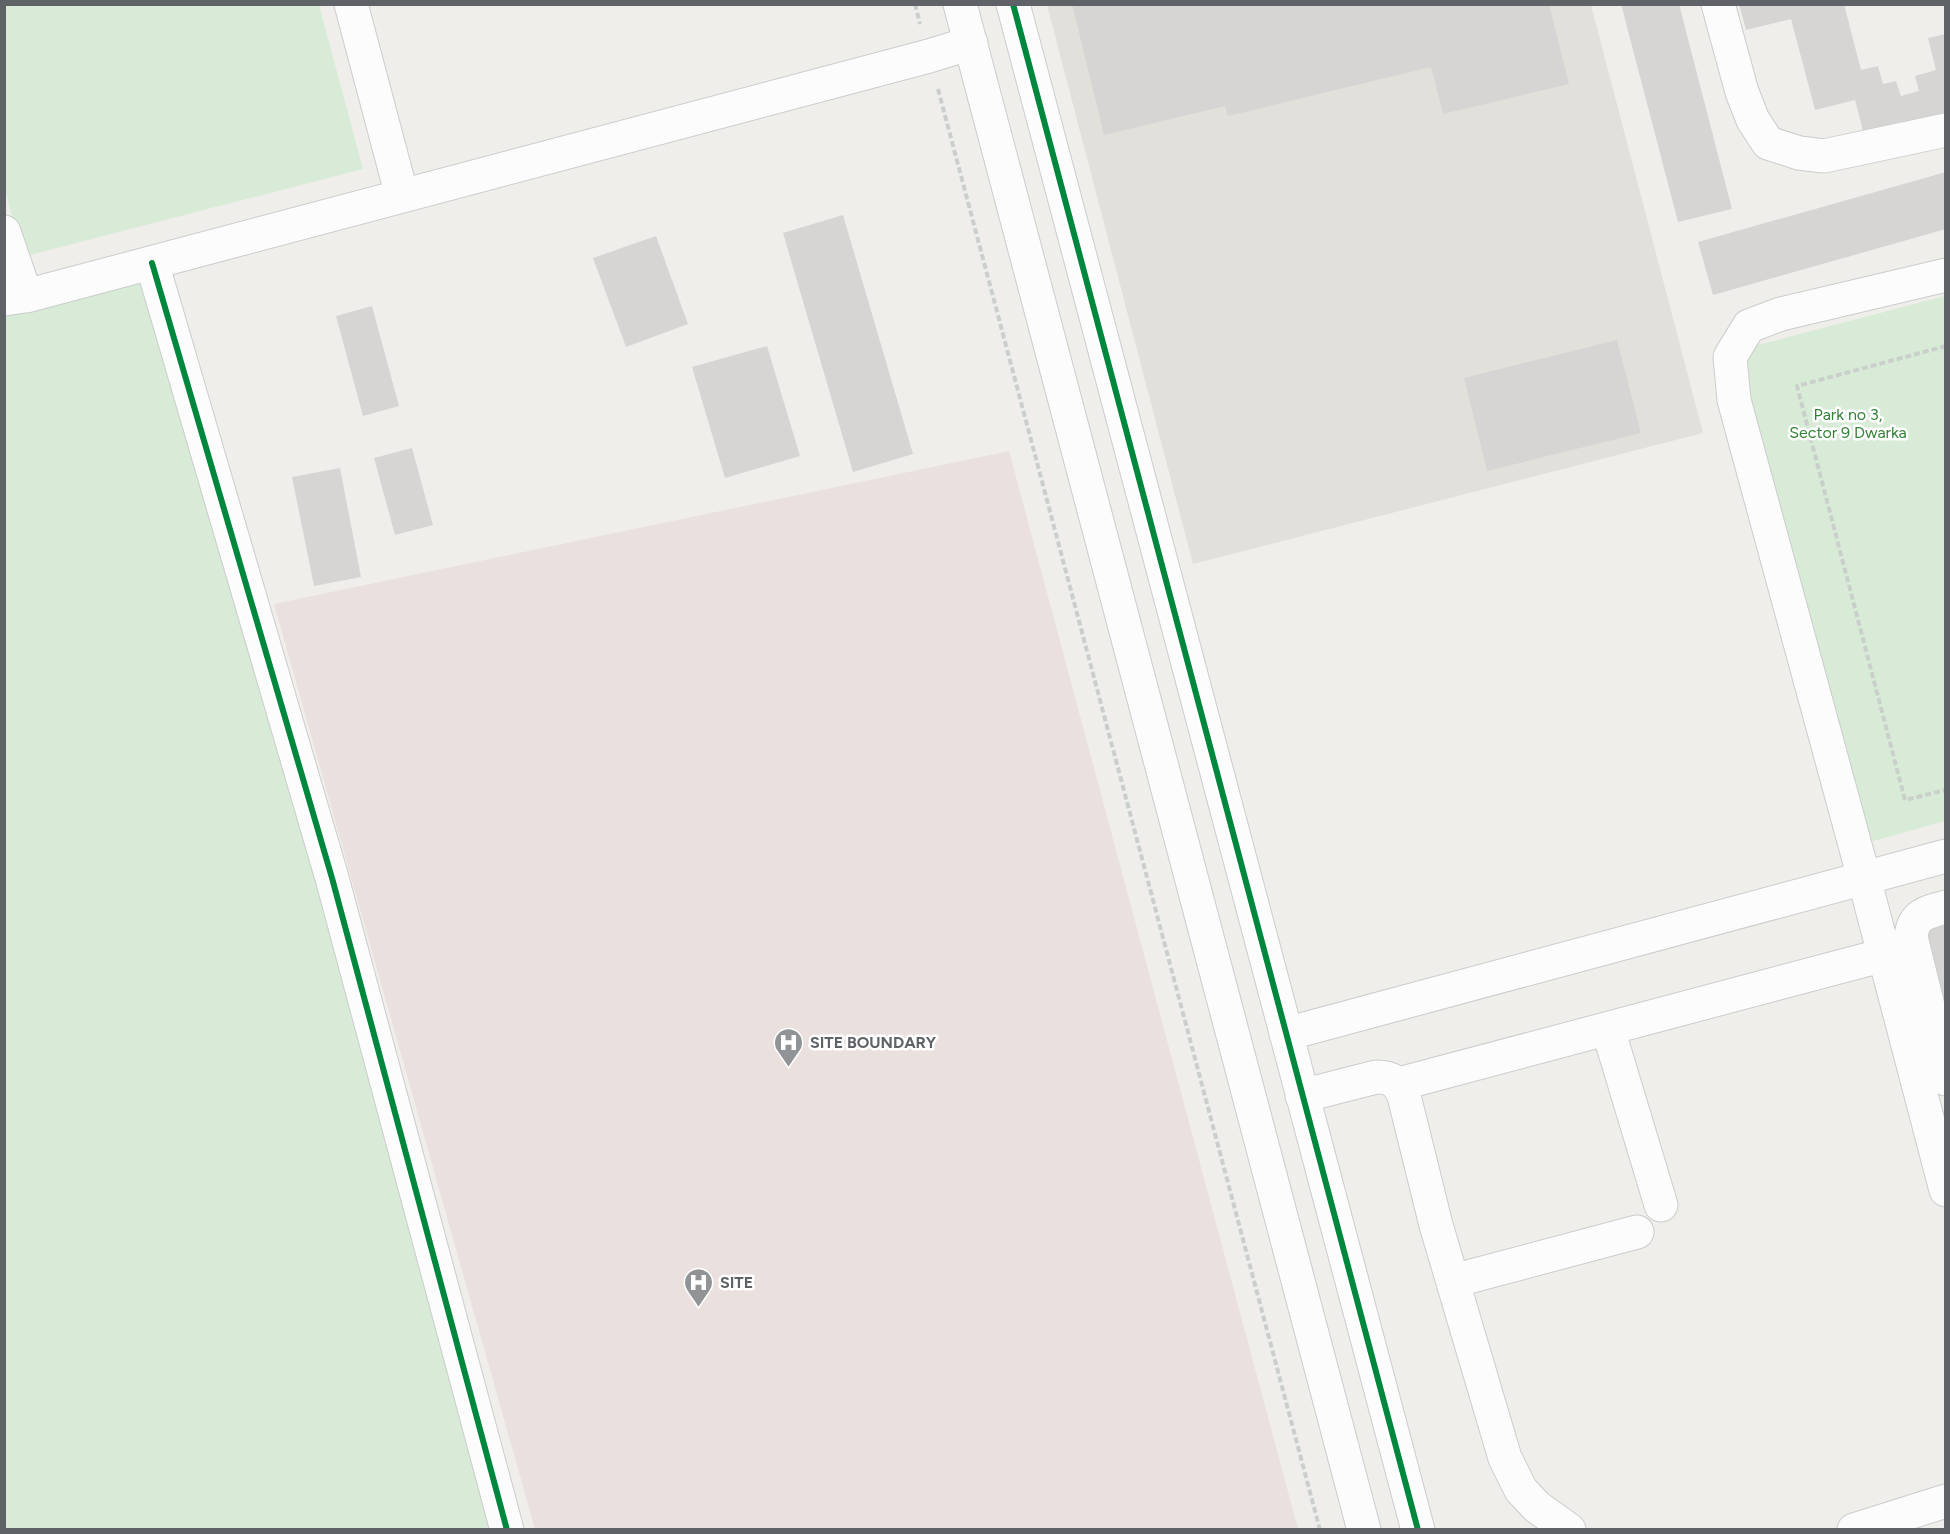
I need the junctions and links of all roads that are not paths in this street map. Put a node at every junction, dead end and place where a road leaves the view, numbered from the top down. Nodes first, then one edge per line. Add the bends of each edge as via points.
1 (351, 4) edge
2 (960, 4) edge
3 (1013, 4) edge
4 (1718, 4) edge
5 (971, 43) junction
6 (1946, 130) edge
7 (402, 196) junction
8 (4, 232) edge
9 (152, 263) junction
10 (1946, 275) edge
11 (15, 298) edge
12 (1946, 856) edge
13 (1864, 878) junction
14 (1946, 908) edge
15 (1884, 955) junction
16 (1619, 1026) junction
17 (1286, 1034) junction
18 (1944, 1066) edge
19 (1399, 1084) junction
20 (1302, 1096) junction
21 (1946, 1190) edge
22 (1670, 1202) dead end
23 (1637, 1232) dead end
24 (1453, 1281) junction
25 (1946, 1501) edge
26 (507, 1530) edge
27 (1364, 1530) edge
28 (1418, 1530) edge
29 (1569, 1530) edge
30 (1854, 1530) edge

1 - 7 street
2 - 5 street
3 - 17 street
4 - 6 street via 1742,92 1768,143 1824,156
5 - 7 street
5 - 27 street
7 - 9 street
8 - 11 street
9 - 11 street
9 - 26 street via 332,878
10 - 13 street via 1781,314 1749,326 1730,357 1734,400
12 - 13 street
13 - 15 street
13 - 17 street
14 - 18 street via 1919,917 1911,937
15 - 16 street
15 - 21 street
16 - 19 street
16 - 22 street
17 - 20 street
19 - 20 street via 1388,1077 1376,1077
19 - 24 street
20 - 28 street
23 - 24 street
24 - 29 street via 1505,1458 1521,1490
25 - 30 street

